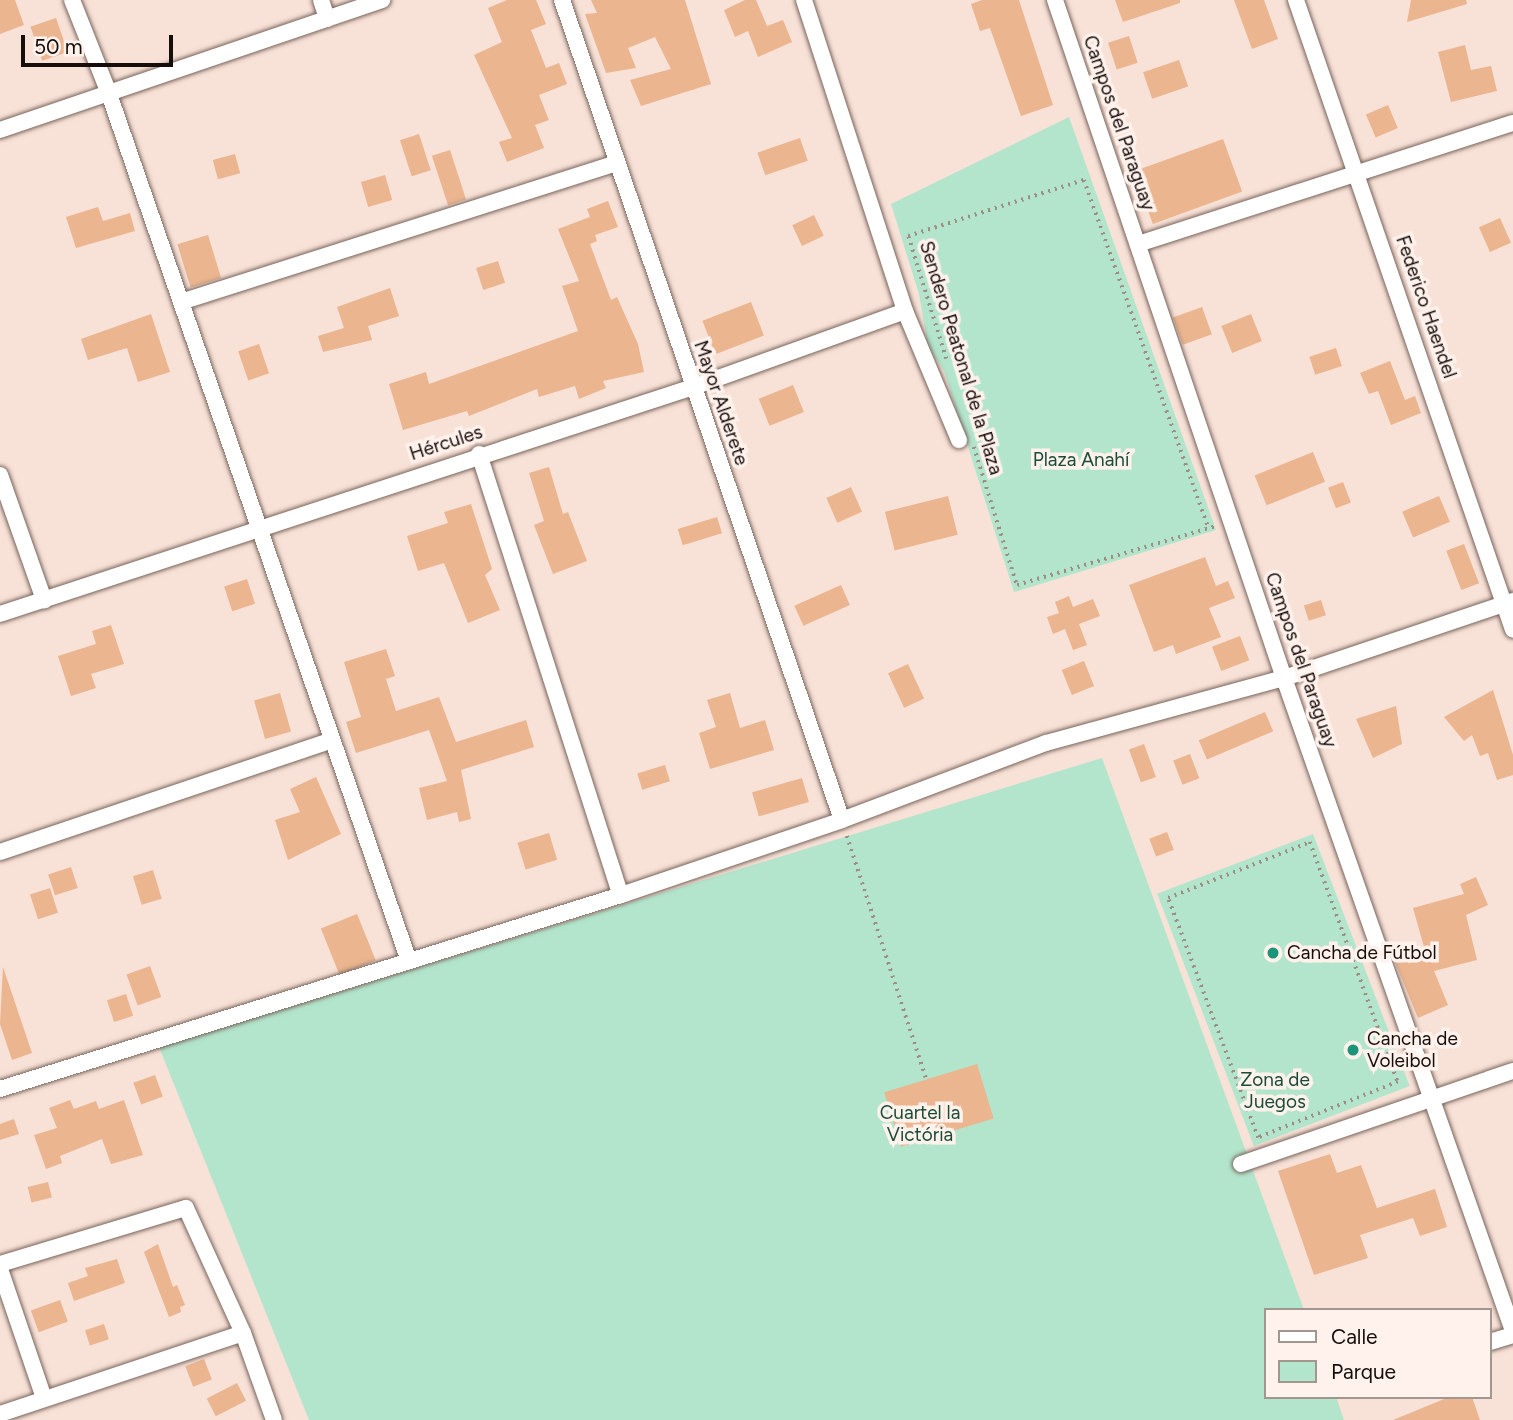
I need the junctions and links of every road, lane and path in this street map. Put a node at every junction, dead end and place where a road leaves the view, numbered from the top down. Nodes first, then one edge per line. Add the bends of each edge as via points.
1 (72, 0) edge
2 (321, 0) edge
3 (382, 0) edge
4 (562, 0) edge
5 (804, 0) edge
6 (1055, 0) edge
7 (1296, 0) edge
8 (327, 19) junction
9 (108, 91) junction
10 (1513, 123) edge
11 (0, 130) edge
12 (617, 163) junction
13 (1358, 171) junction
14 (1138, 244) junction
15 (181, 302) junction
16 (905, 311) junction
17 (948, 365) dead end
18 (693, 387) junction
19 (965, 441) joint
20 (479, 454) junction
21 (0, 475) edge
22 (1232, 524) junction
23 (1208, 526) junction
24 (258, 529) junction
25 (44, 600) junction
26 (1509, 602) edge
27 (0, 614) edge
28 (1513, 630) edge
29 (1284, 678) junction
30 (330, 741) junction
31 (842, 820) junction
32 (0, 852) edge
33 (621, 895) junction
34 (409, 961) junction
35 (1513, 1071) edge
36 (926, 1076) dead end
37 (0, 1089) edge
38 (1432, 1096) junction
39 (1258, 1138) joint
40 (1241, 1164) dead end
41 (0, 1266) edge
42 (243, 1332) junction
43 (1513, 1333) edge
44 (1492, 1341) edge
45 (44, 1398) junction
46 (0, 1414) edge
47 (274, 1420) edge

1 - 9 street
2 - 8 street
3 - 8 street
4 - 12 street, Mayor Alderete
5 - 16 street
6 - 14 street, Campos del Paraguay
7 - 13 street, Federico Haendel
8 - 9 street
9 - 11 street
9 - 15 street
10 - 13 street
12 - 15 street
12 - 18 street, Mayor Alderete
13 - 14 street
13 - 26 street, Federico Haendel
14 - 22 street, Campos del Paraguay
15 - 24 street
16 - 18 street, Hércules
16 - 19 street
17 - 23 path, Sendero Peatonal de la Plaza via 908,236 1084,180
18 - 20 street, Hércules
18 - 31 street, Mayor Alderete
19 - 23 path, Sendero Peatonal de la Plaza via 1017,585
20 - 24 street, Hércules
20 - 33 street
21 - 25 street
22 - 23 path, Sendero Peatonal de la Plaza
22 - 29 street, Campos del Paraguay
24 - 25 street, Hércules
24 - 30 street
25 - 27 street, Hércules
26 - 28 street, Federico Haendel
26 - 29 street
29 - 31 street via 1046,743
29 - 38 street, Campos del Paraguay
30 - 32 street
30 - 34 street
31 - 33 street
31 - 36 path
33 - 34 street
34 - 37 street
35 - 38 street
38 - 40 street
38 - 43 street, Campos del Paraguay
39 - 39 path via 1398,1082 1310,842 1168,898
41 - 42 street via 186,1208
41 - 45 street
42 - 45 street
42 - 47 street
43 - 44 street
45 - 46 street

